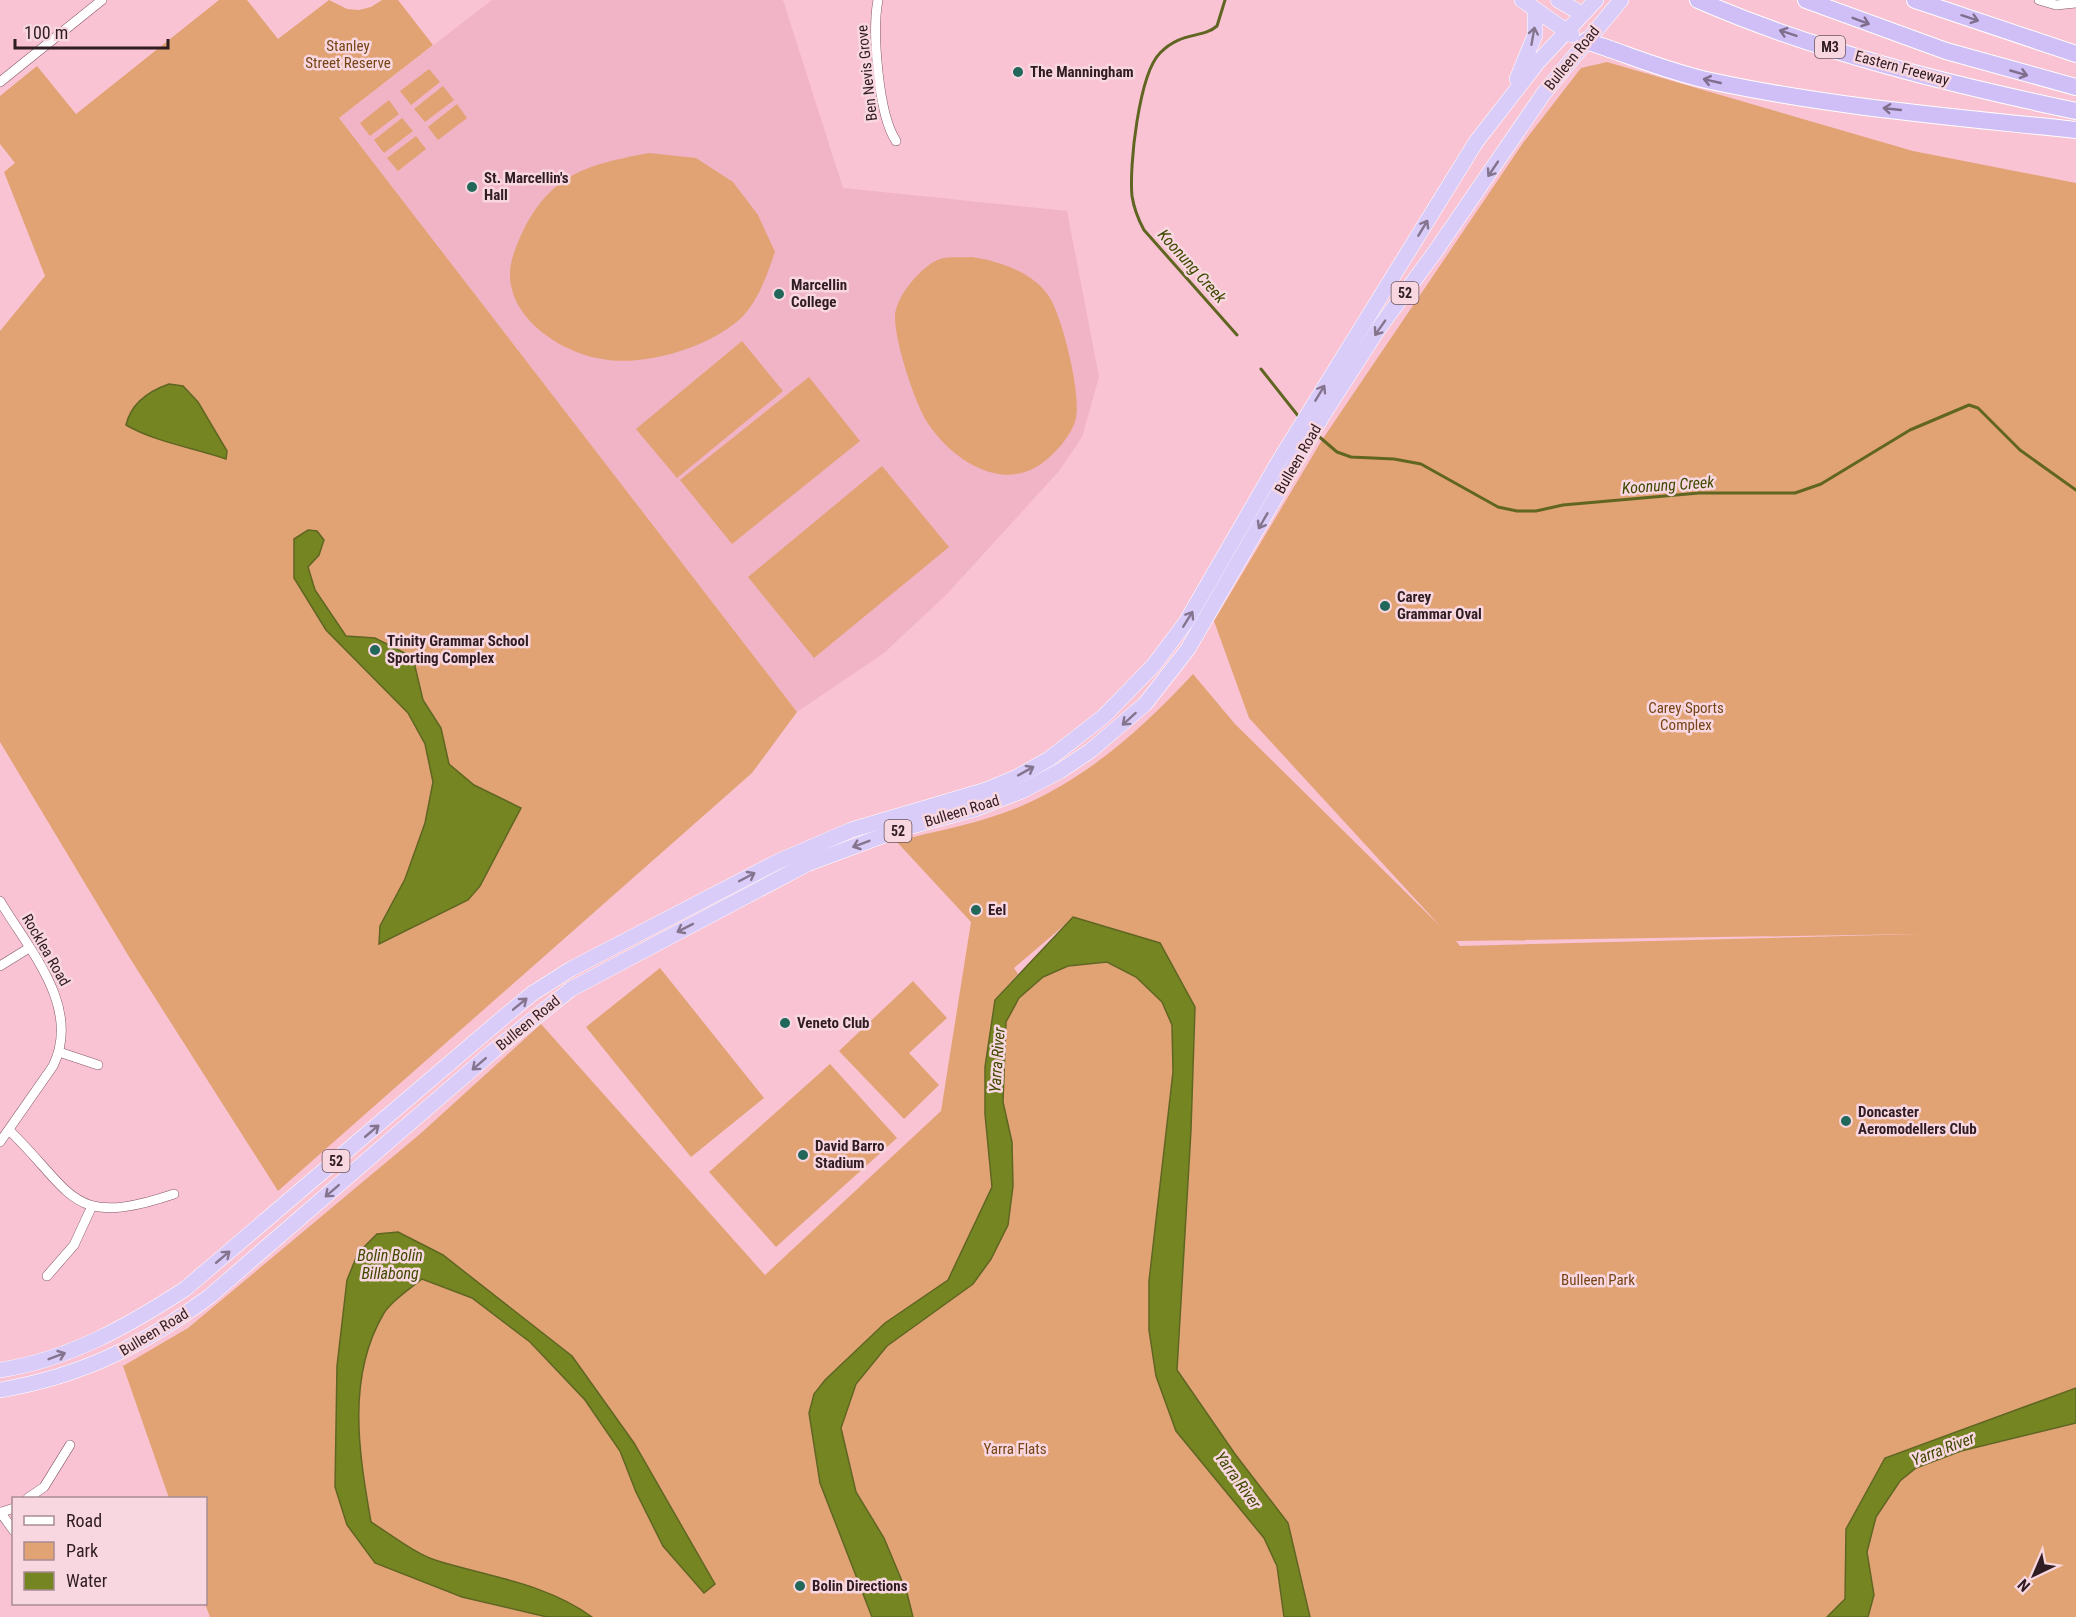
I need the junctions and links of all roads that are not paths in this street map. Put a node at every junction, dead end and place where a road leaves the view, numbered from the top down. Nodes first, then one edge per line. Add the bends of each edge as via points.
1 (102, 0) edge
2 (878, 0) edge
3 (1522, 0) edge
4 (1558, 0) edge
5 (1596, 0) edge
6 (1622, 0) edge
7 (1698, 0) edge
8 (1806, 0) edge
9 (1915, 0) edge
10 (2039, 0) edge
11 (2076, 3) edge
12 (1535, 11) junction
13 (1582, 14) junction
14 (1565, 32) junction
15 (1586, 41) junction
16 (2076, 54) edge
17 (0, 82) edge
18 (2076, 87) edge
19 (1508, 99) junction
20 (2076, 111) edge
21 (2076, 130) edge
22 (896, 141) dead end
23 (0, 901) edge
24 (29, 948) junction
25 (0, 966) edge
26 (59, 1052) junction
27 (98, 1065) dead end
28 (9, 1130) junction
29 (0, 1142) edge
30 (174, 1194) dead end
31 (92, 1206) junction
32 (47, 1276) dead end
33 (0, 1370) edge
34 (0, 1390) edge
35 (69, 1445) dead end
36 (29, 1497) edge
37 (1, 1512) edge
38 (12, 1529) edge

1 - 17 street
2 - 22 street, Ben Nevis Grove via 877,54 887,124
3 - 12 highway
4 - 13 highway
5 - 13 highway, Bulleen Road
6 - 15 highway, Bulleen Road
20 -> 7 highway, Eastern Freeway / M3 via 1853,55 1731,15
8 -> 18 highway, Eastern Freeway / M3 via 1966,57
9 -> 16 highway
10 - 11 street via 2056,5
12 - 14 highway
19 -> 12 highway via 1535,35
13 - 14 highway, Bulleen Road / 52
14 - 15 highway
14 - 19 highway, Bulleen Road / 52
21 -> 15 highway via 1811,100 1709,81
15 -> 34 highway, Bulleen Road / 52 via 1379,328 1169,676 1145,704 1090,751 1022,791 807,864 571,988 210,1296 164,1330 81,1370
33 -> 19 highway, Bulleen Road / 52 via 44,1360 99,1339 143,1317 185,1289 504,1016 571,969 799,851 861,827 986,790 1048,759 1103,717 1174,640 1458,169
23 - 24 street, Rocklea Road
24 - 25 street
24 - 26 street, Rocklea Road via 60,1006 63,1030
26 - 27 street
26 - 28 street, Rocklea Road
28 - 29 street, Rocklea Road
28 - 31 street via 60,1186
30 - 31 street via 124,1209
31 - 32 street via 74,1245
35 - 36 street via 44,1486
37 - 38 street

